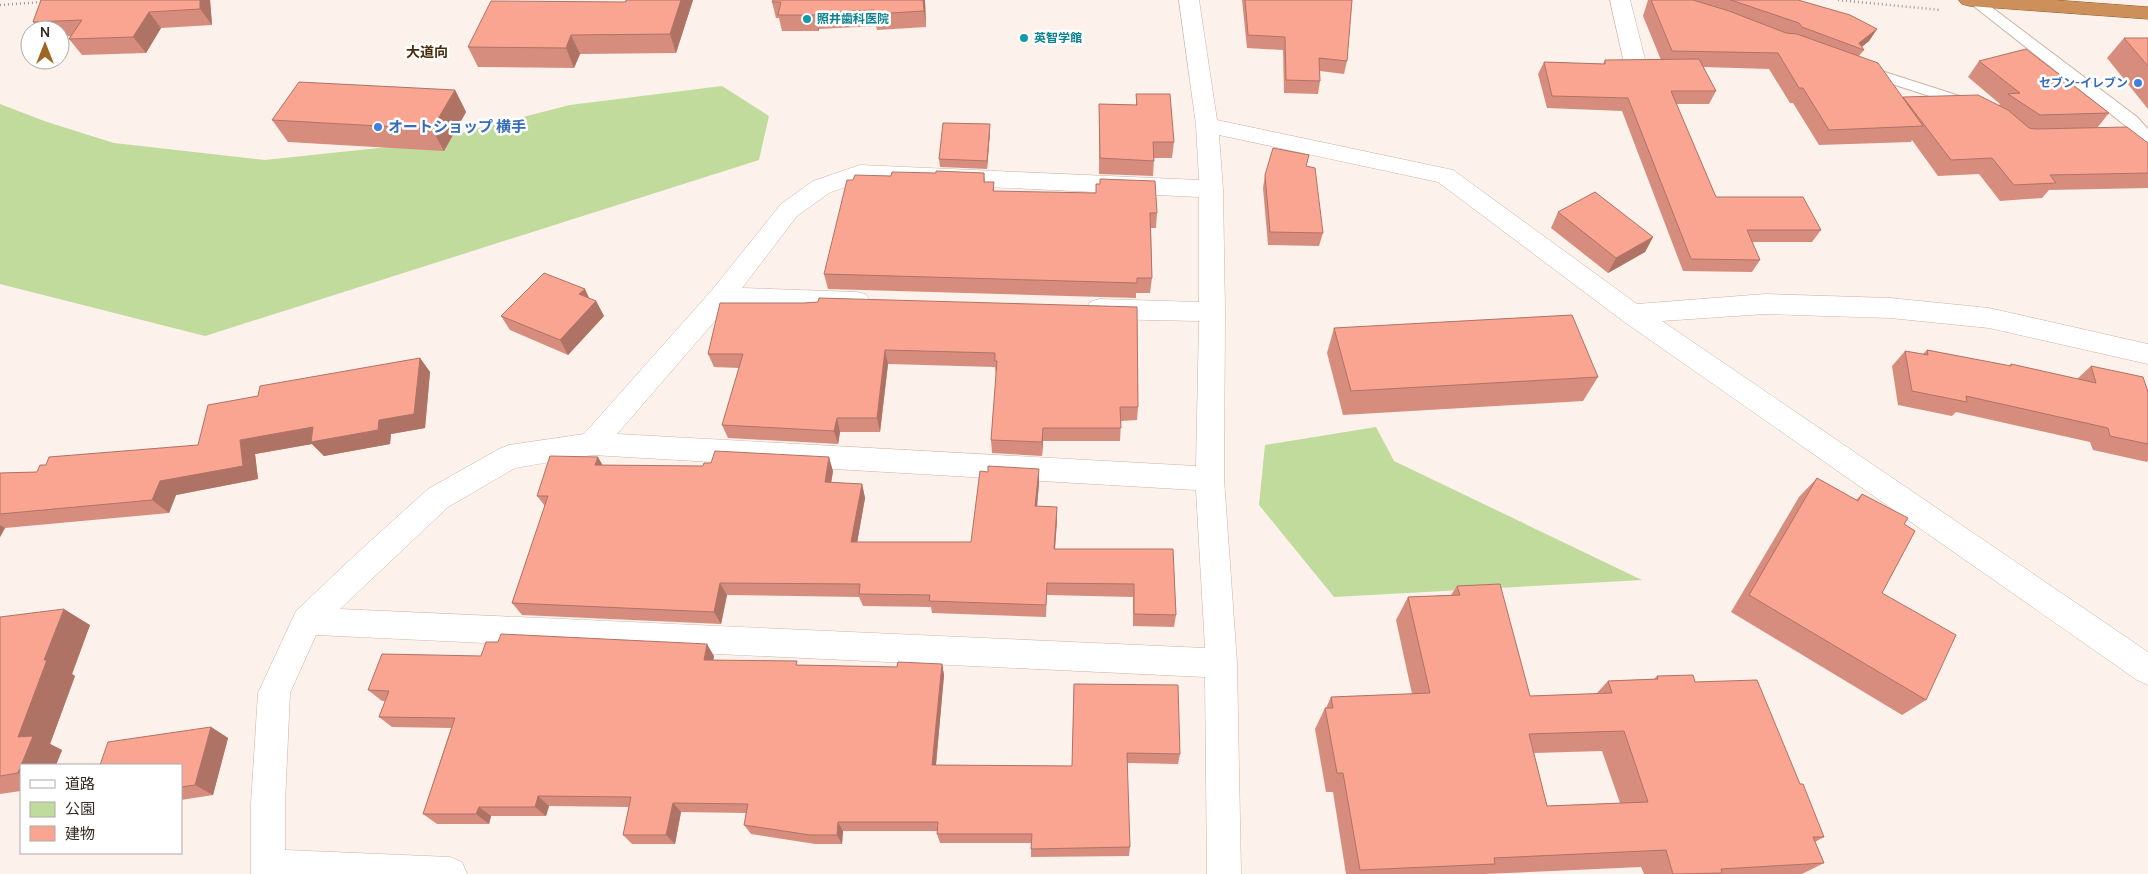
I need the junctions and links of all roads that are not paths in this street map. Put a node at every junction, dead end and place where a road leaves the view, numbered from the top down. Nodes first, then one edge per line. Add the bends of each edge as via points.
1 (1189, 0) edge
2 (1620, 0) edge
3 (1971, 0) edge
4 (2148, 13) edge
5 (1635, 63) edge
6 (1854, 67) edge
7 (1981, 109) edge
8 (1207, 125) junction
9 (2097, 136) edge
10 (2146, 137) edge
11 (1211, 189) junction
12 (721, 297) junction
13 (878, 302) edge
14 (1074, 308) edge
15 (1212, 312) junction
16 (1632, 314) junction
17 (2148, 354) edge
18 (592, 444) junction
19 (1210, 478) junction
20 (308, 621) junction
21 (1221, 663) junction
22 (2148, 670) edge
23 (268, 870) edge
24 (450, 874) edge
25 (1224, 874) edge

1 - 8 street
2 - 5 street
3 - 4 highway
3 - 10 lane via 2132,121
6 - 7 lane
8 - 11 street
8 - 16 street via 1445,176
9 - 10 lane
11 - 12 street via 860,173 821,187 789,210
11 - 15 street
12 - 13 street
12 - 18 street
14 - 15 street
15 - 19 street
16 - 17 street via 1765,304 1890,308 1989,318
16 - 22 street
18 - 19 street
18 - 20 street via 509,457 438,498
19 - 21 street
20 - 21 street
20 - 23 street via 274,694
21 - 25 street
23 - 24 street

